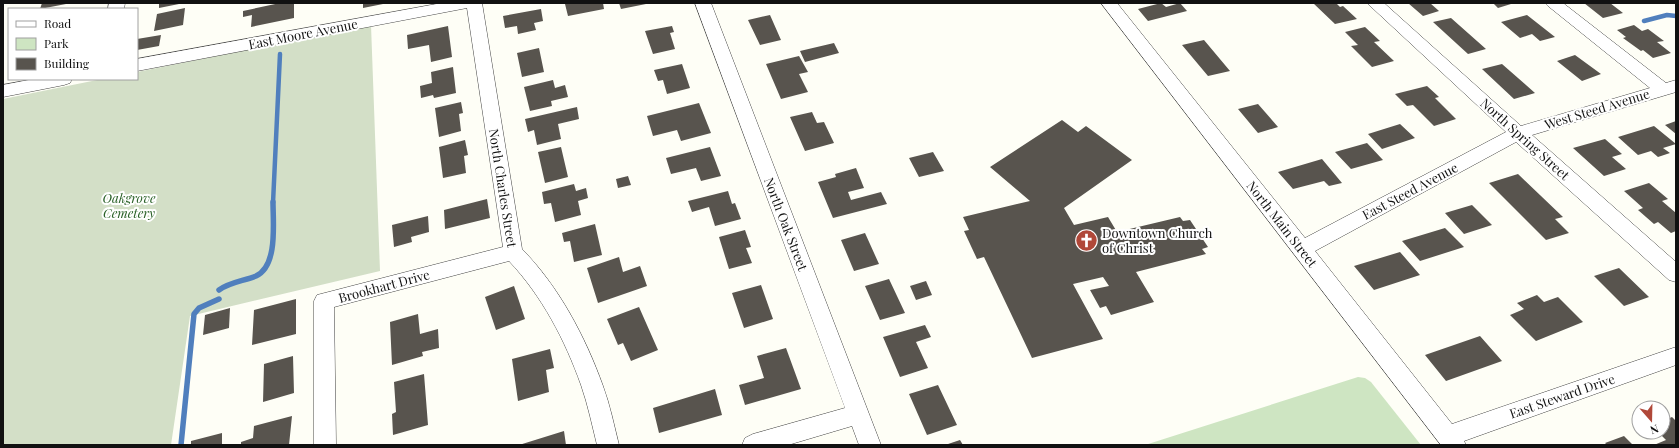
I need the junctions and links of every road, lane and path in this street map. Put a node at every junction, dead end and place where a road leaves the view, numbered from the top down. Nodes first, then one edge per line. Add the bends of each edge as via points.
1 (469, 3) edge
2 (474, 3) edge
3 (703, 3) edge
4 (1109, 3) edge
5 (1375, 3) edge
6 (1552, 3) edge
7 (405, 9) edge
8 (138, 65) edge
9 (58, 80) edge
10 (1669, 88) edge
11 (3, 90) edge
12 (1518, 133) junction
13 (1302, 249) junction
14 (513, 252) junction
15 (1676, 274) edge
16 (1676, 356) edge
17 (858, 414) junction
18 (1452, 440) edge
19 (325, 445) edge
20 (608, 445) edge
21 (753, 445) edge
22 (870, 445) edge

1 - 7 street, East Moore Avenue
2 - 14 street, North Charles Street
3 - 17 street, North Oak Street
4 - 13 street, North Main Street
5 - 12 street, North Spring Street
6 - 10 street
7 - 8 street, East Moore Avenue
9 - 11 street
10 - 12 street, West Steed Avenue
12 - 13 street, East Steed Avenue
12 - 15 street, North Spring Street
13 - 18 street, North Main Street
14 - 19 street, Brookhart Drive via 324,301
14 - 20 street, North Charles Street via 532,272 572,338 592,386
16 - 18 street, East Steward Drive
17 - 21 street
17 - 22 street, North Oak Street

